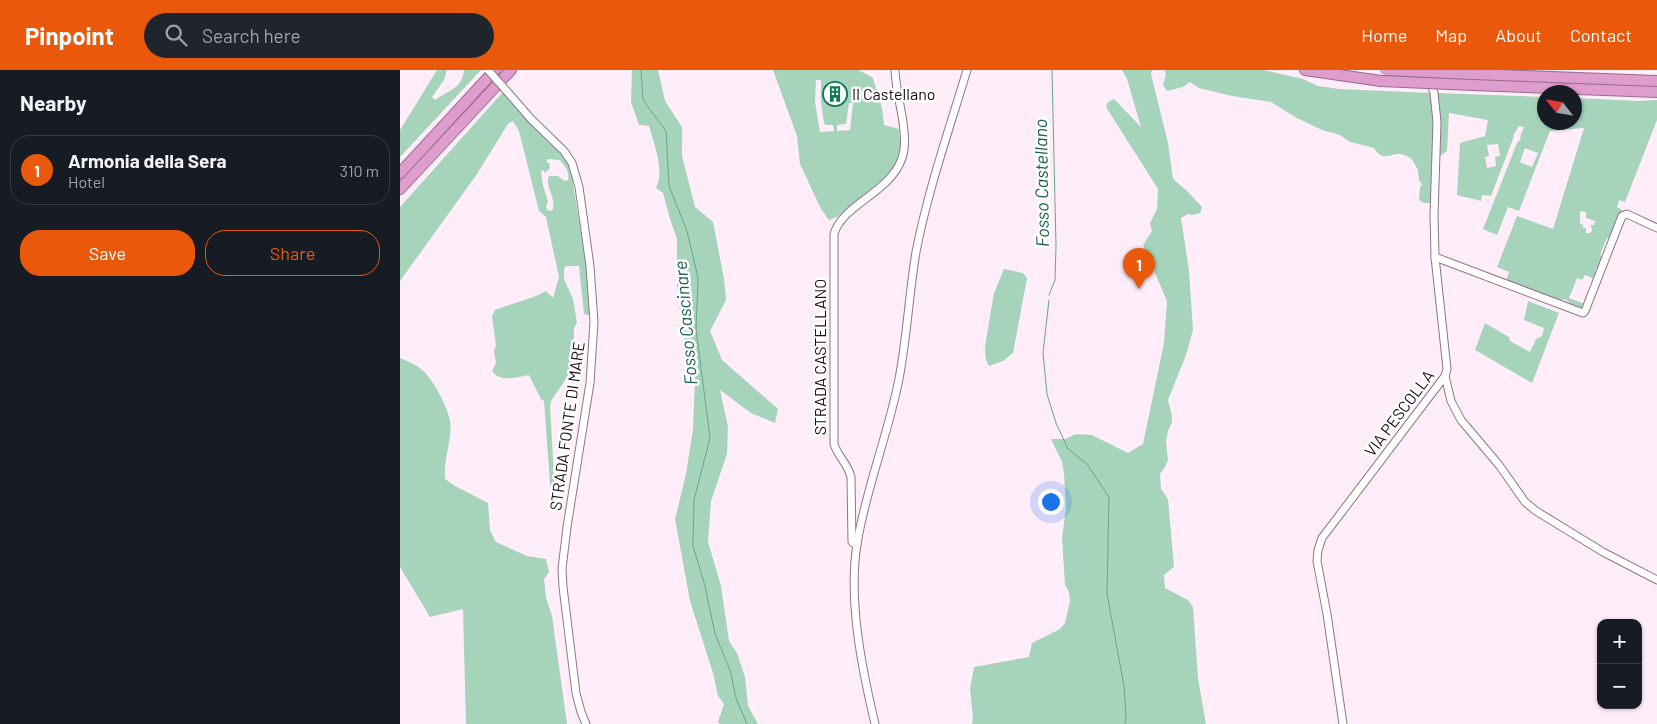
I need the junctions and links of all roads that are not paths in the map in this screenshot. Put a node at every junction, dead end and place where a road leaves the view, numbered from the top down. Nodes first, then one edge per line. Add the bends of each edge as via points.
1 (488, 70) edge
2 (495, 70) edge
3 (511, 70) edge
4 (895, 70) edge
5 (967, 70) edge
6 (1305, 70) edge
7 (1385, 70) edge
8 (1426, 70) edge
9 (1657, 81) edge
10 (1657, 92) edge
11 (400, 173) edge
12 (400, 189) edge
13 (1657, 228) edge
14 (1435, 257) junction
15 (1445, 376) junction
16 (857, 545) junction
17 (1657, 580) edge
18 (586, 724) edge
19 (875, 724) edge
20 (1343, 724) edge
21 (1349, 724) edge

1 - 18 street, STRADA FONTE DI MARE, bridge via 564,151 580,187 594,322 590,383 562,569 576,692
2 - 11 highway
3 - 12 highway
4 - 16 street, STRADA CASTELLANO via 904,136 901,162 891,177 838,222 834,234 833,433 836,452 844,460 851,477 852,542
5 - 16 street, STRADA CASTELLANO via 928,200 916,253 898,381
6 - 10 highway, bridge via 1381,81
7 - 9 highway, bridge
8 - 14 street, VIA PESCOLLA via 1434,94 1437,122
13 - 14 street via 1627,214 1622,216 1583,313
14 - 15 street, VIA PESCOLLA via 1447,364
15 - 17 street via 1451,401 1461,420 1525,502 1603,552
15 - 20 street, VIA PESCOLLA via 1322,538 1318,550 1317,561
16 - 19 street, STRADA CASTELLANO via 856,617
20 - 21 street

